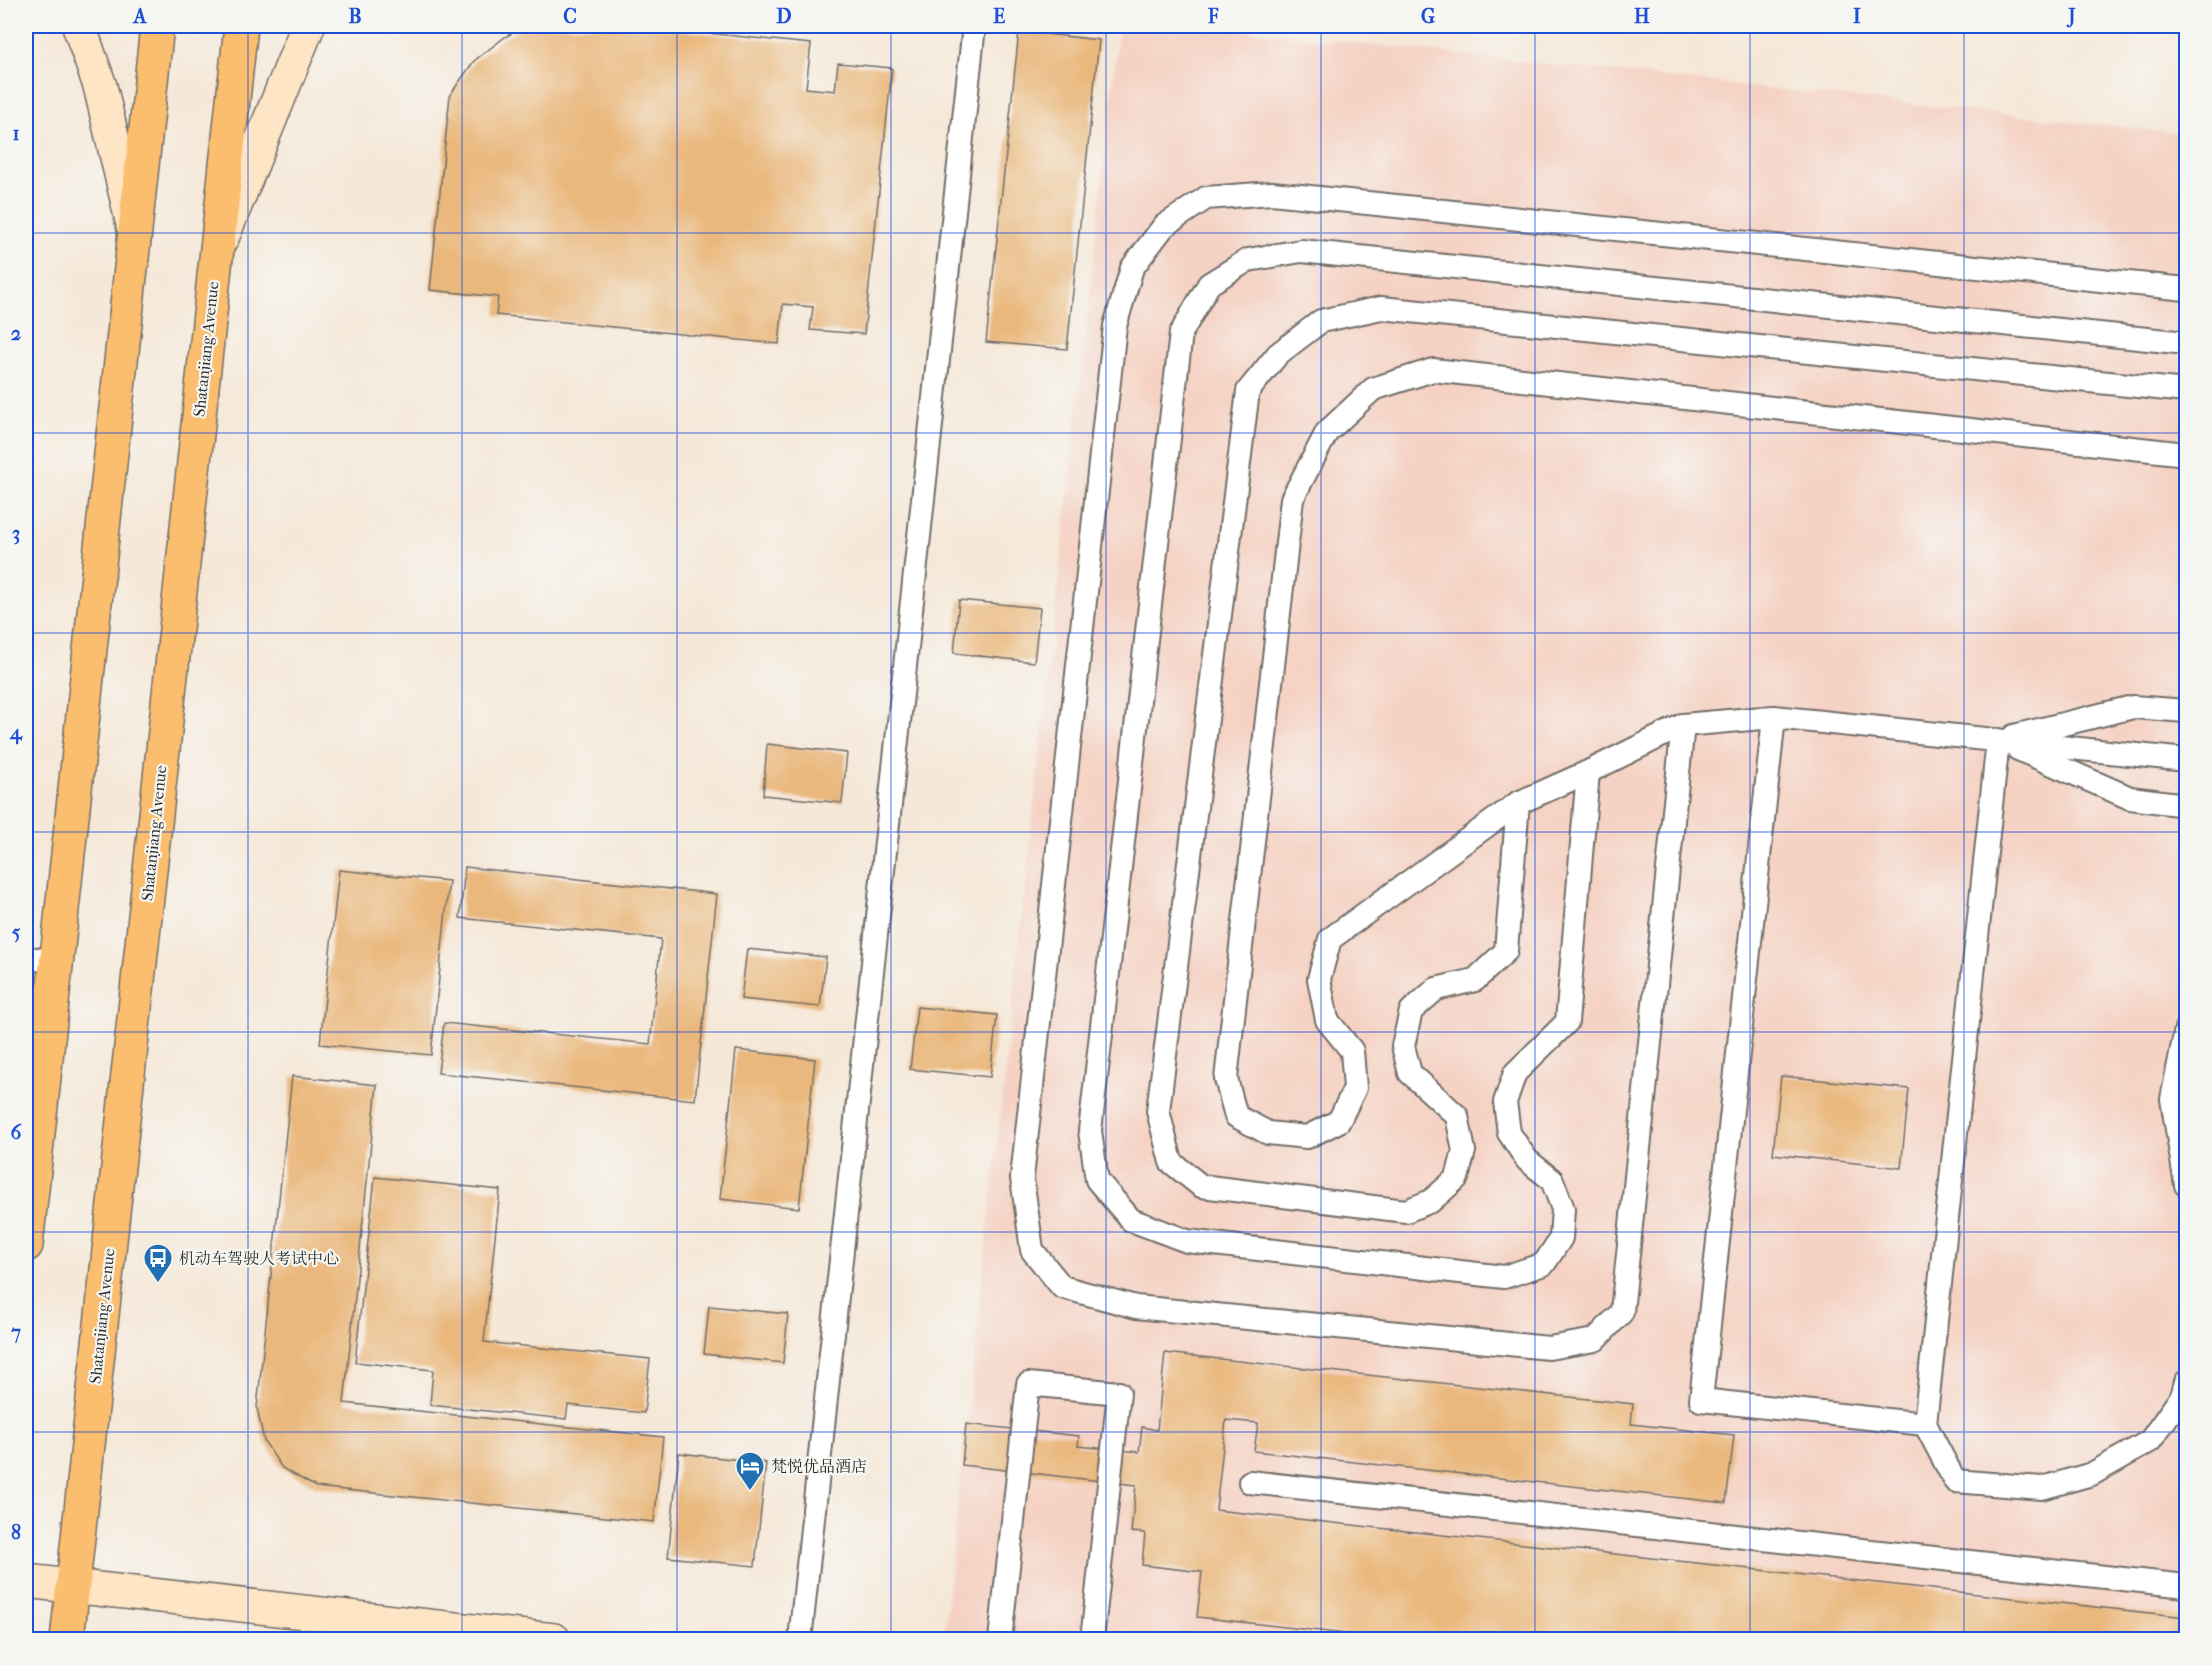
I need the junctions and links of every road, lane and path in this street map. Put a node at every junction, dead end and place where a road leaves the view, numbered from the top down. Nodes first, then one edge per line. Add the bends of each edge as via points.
1 (79, 26) edge
2 (157, 26) edge
3 (241, 26) edge
4 (308, 26) edge
5 (974, 26) edge
6 (135, 231) junction
7 (217, 251) junction
8 (2187, 289) edge
9 (2187, 344) edge
10 (2187, 391) edge
11 (2187, 454) edge
12 (2187, 711) edge
13 (1774, 717) junction
14 (1683, 725) junction
15 (1998, 740) junction
16 (2187, 760) edge
17 (1588, 772) junction
18 (1518, 803) junction
19 (2187, 805) edge
20 (41, 960) edge
21 (2187, 1029) edge
22 (2187, 1185) edge
23 (26, 1245) edge
24 (2187, 1382) edge
25 (1925, 1424) junction
26 (1250, 1482) dead end
27 (26, 1581) edge
28 (72, 1586) junction
29 (2187, 1586) edge
30 (67, 1640) edge
31 (554, 1640) edge
32 (800, 1640) edge
33 (1000, 1640) edge
34 (1092, 1640) edge

1 - 6 street via 100,86
2 - 6 main road
3 - 7 main road, Shatanjiang Avenue
4 - 7 street
5 - 32 lane
6 - 20 main road
7 - 28 main road, Shatanjiang Avenue
8 - 14 lane via 1272,193 1206,198 1164,226 1132,268 1115,326 1022,1178 1032,1250 1062,1287 1136,1307 1502,1344 1549,1348 1595,1340 1622,1312
9 - 17 lane via 1301,251 1248,260 1209,284 1181,333 1090,1131 1097,1180 1131,1220 1187,1241 1504,1277 1544,1264 1561,1238 1563,1209 1552,1180 1527,1161 1509,1133 1505,1102 1515,1073 1567,1022
10 - 18 lane via 1381,308 1321,321 1278,354 1248,391 1158,1111 1171,1162 1201,1186 1406,1211 1431,1201 1457,1178 1464,1151 1457,1116 1410,1073 1403,1046 1411,1011 1436,989 1475,980 1506,951
11 - 18 lane via 1432,370 1373,389 1327,432 1292,499 1226,1079 1236,1116 1268,1133 1306,1137 1339,1121 1355,1088 1352,1051 1327,1020 1319,979 1330,939
12 - 15 lane via 2133,707
13 - 14 lane
13 - 15 lane
13 - 25 lane via 1701,1400
14 - 17 lane
15 - 16 lane
15 - 19 lane via 2130,798
15 - 25 lane
17 - 18 lane
20 - 23 main road
21 - 22 lane via 2172,1100
24 - 25 lane via 2182,1396 2150,1441 2092,1474 2042,1488 1956,1481
26 - 29 lane
27 - 28 street
28 - 30 main road, Shatanjiang Avenue
28 - 31 street
33 - 34 lane via 1028,1384 1119,1393

